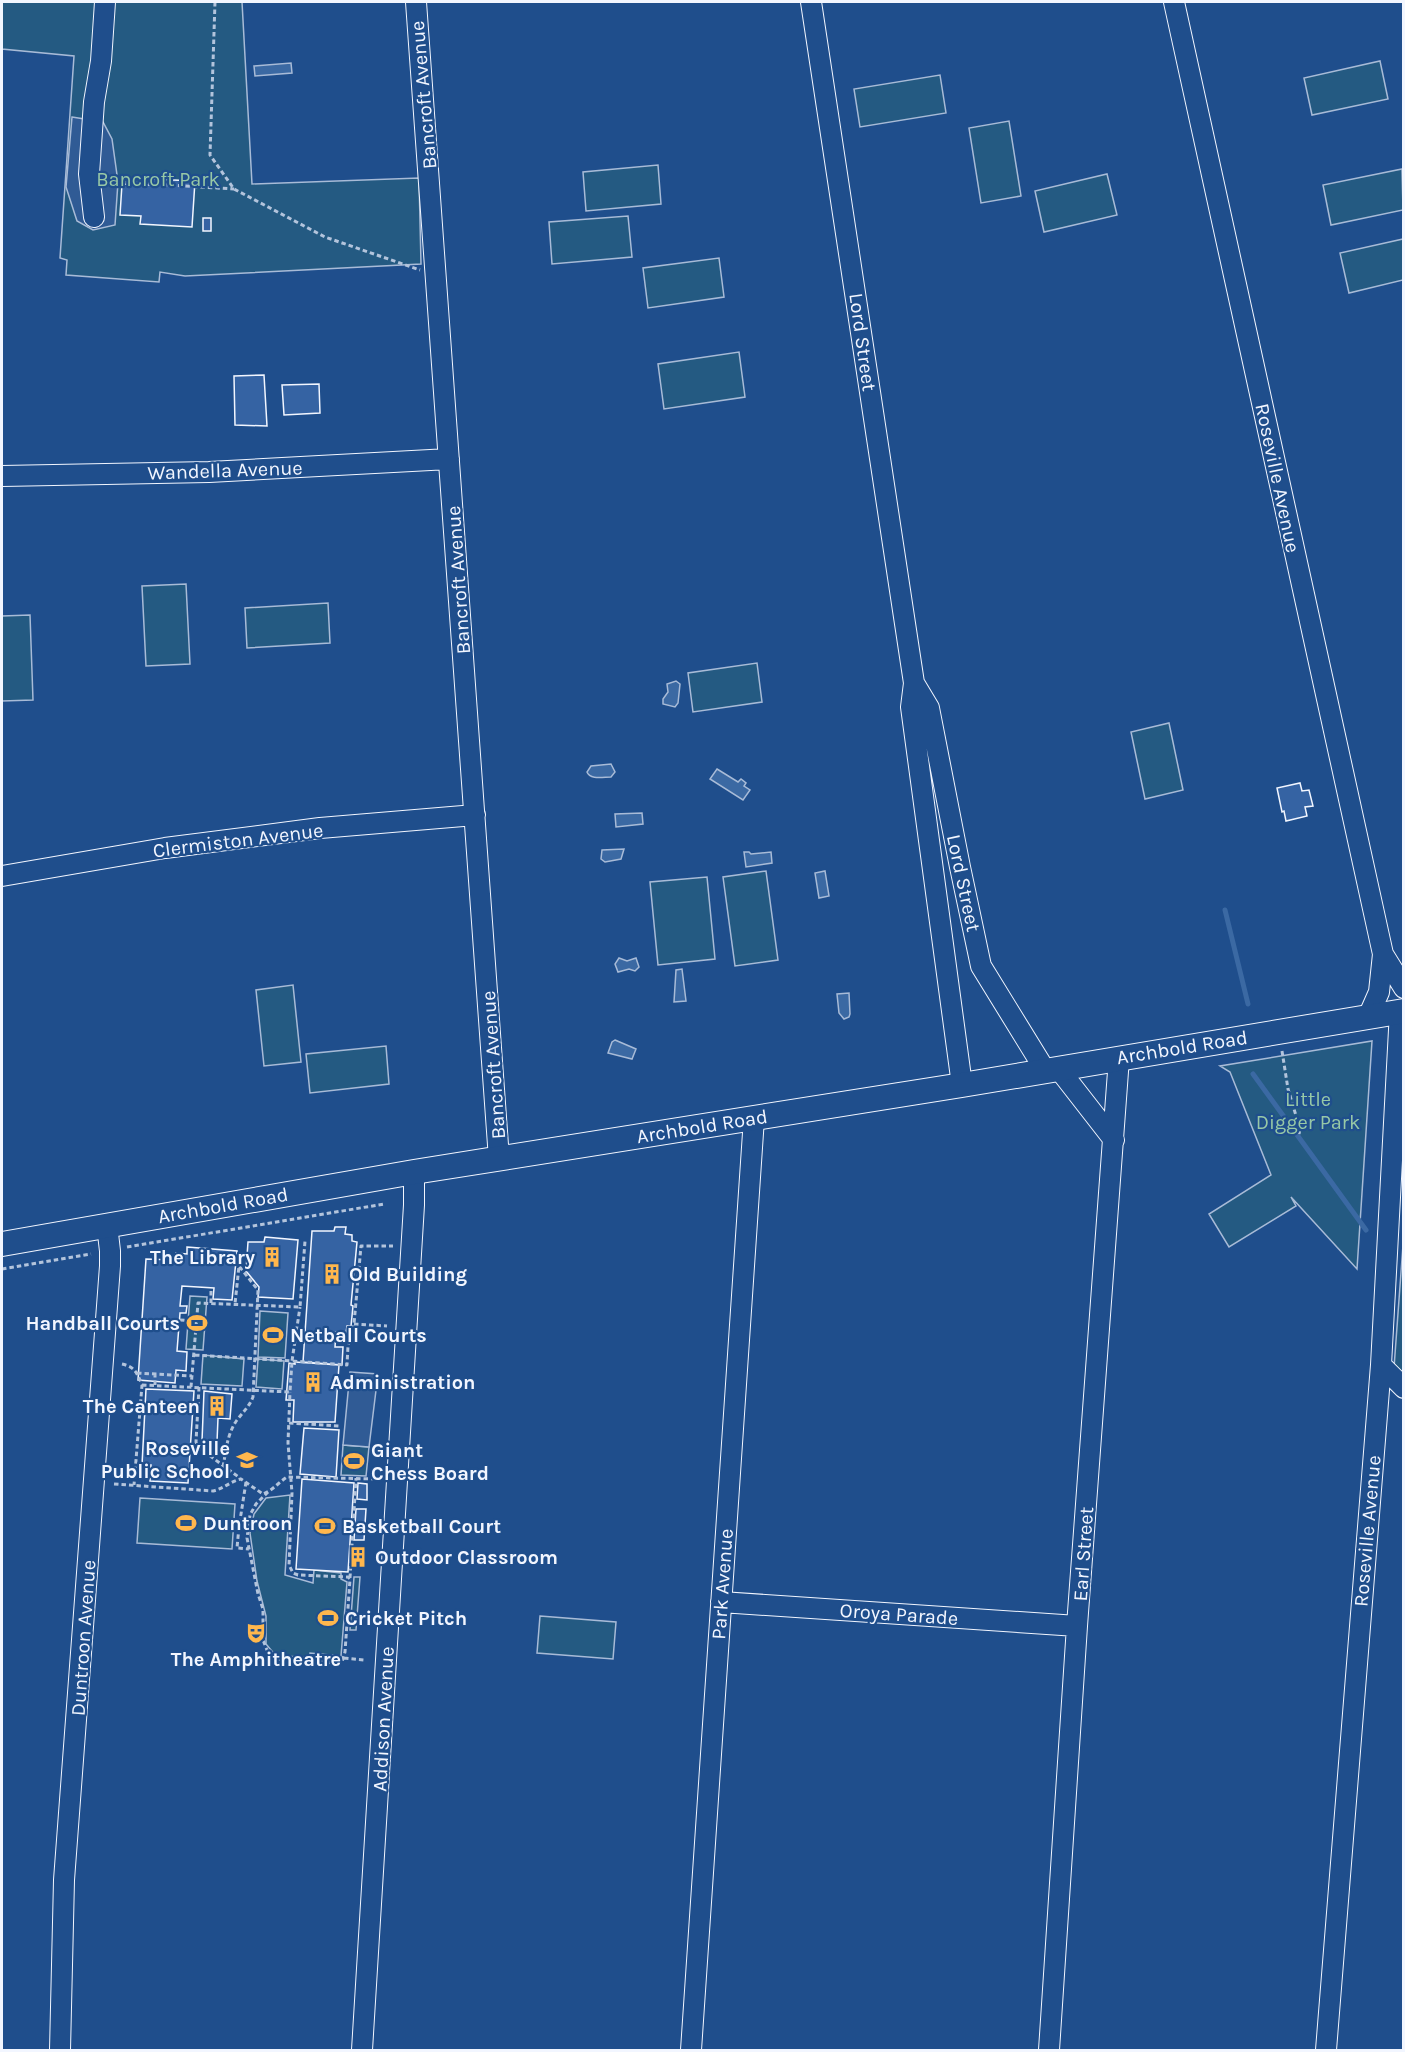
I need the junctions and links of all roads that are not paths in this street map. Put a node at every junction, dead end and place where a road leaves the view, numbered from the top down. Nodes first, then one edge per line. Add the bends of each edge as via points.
1 (105, 2) edge
2 (416, 2) edge
3 (811, 2) edge
4 (1174, 2) edge
5 (94, 217) dead end
6 (449, 459) junction
7 (2, 476) edge
8 (914, 683) junction
9 (475, 815) junction
10 (2, 876) edge
11 (1383, 954) junction
12 (1402, 1003) edge
13 (1368, 1017) junction
14 (1119, 1058) junction
15 (1052, 1069) junction
16 (962, 1085) junction
17 (754, 1118) junction
18 (1114, 1140) junction
19 (499, 1159) junction
20 (414, 1172) junction
21 (1397, 1179) edge
22 (107, 1225) junction
23 (2, 1244) edge
24 (1381, 1365) junction
25 (1404, 1388) edge
26 (721, 1602) junction
27 (1077, 1626) junction
28 (60, 2050) edge
29 (362, 2050) edge
30 (691, 2050) edge
31 (1049, 2050) edge
32 (1326, 2050) edge

1 - 5 street via 89,174
2 - 6 street, Bancroft Avenue
3 - 8 street, Lord Street
4 - 11 street, Roseville Avenue
6 - 7 street, Wandella Avenue
6 - 9 street, Bancroft Avenue
8 - 15 street, Lord Street via 930,708 981,966
8 - 16 street, Lord Street via 911,707
9 - 10 street, Clermiston Avenue via 320,828
9 - 19 street, Bancroft Avenue
11 - 12 street, Roseville Avenue
11 - 13 street, Roseville Avenue via 1379,992
12 - 13 main road, Archbold Road
12 - 21 street, Roseville Avenue
13 - 14 main road, Archbold Road
14 - 15 main road, Archbold Road
14 - 18 street, Earl Street
15 - 16 main road, Archbold Road
15 - 18 street, Lord Street
16 - 17 main road, Archbold Road
17 - 19 main road, Archbold Road
17 - 26 street, Park Avenue
18 - 27 street, Earl Street
19 - 20 main road, Archbold Road
20 - 22 main road, Archbold Road
20 - 29 street, Addison Avenue
21 - 24 street, Roseville Avenue
22 - 23 main road, Archbold Road
22 - 28 street, Duntroon Avenue via 110,1251 64,1880
24 - 25 street
24 - 32 street, Roseville Avenue
26 - 27 street, Oroya Parade
26 - 30 street, Park Avenue
27 - 31 street, Earl Street

